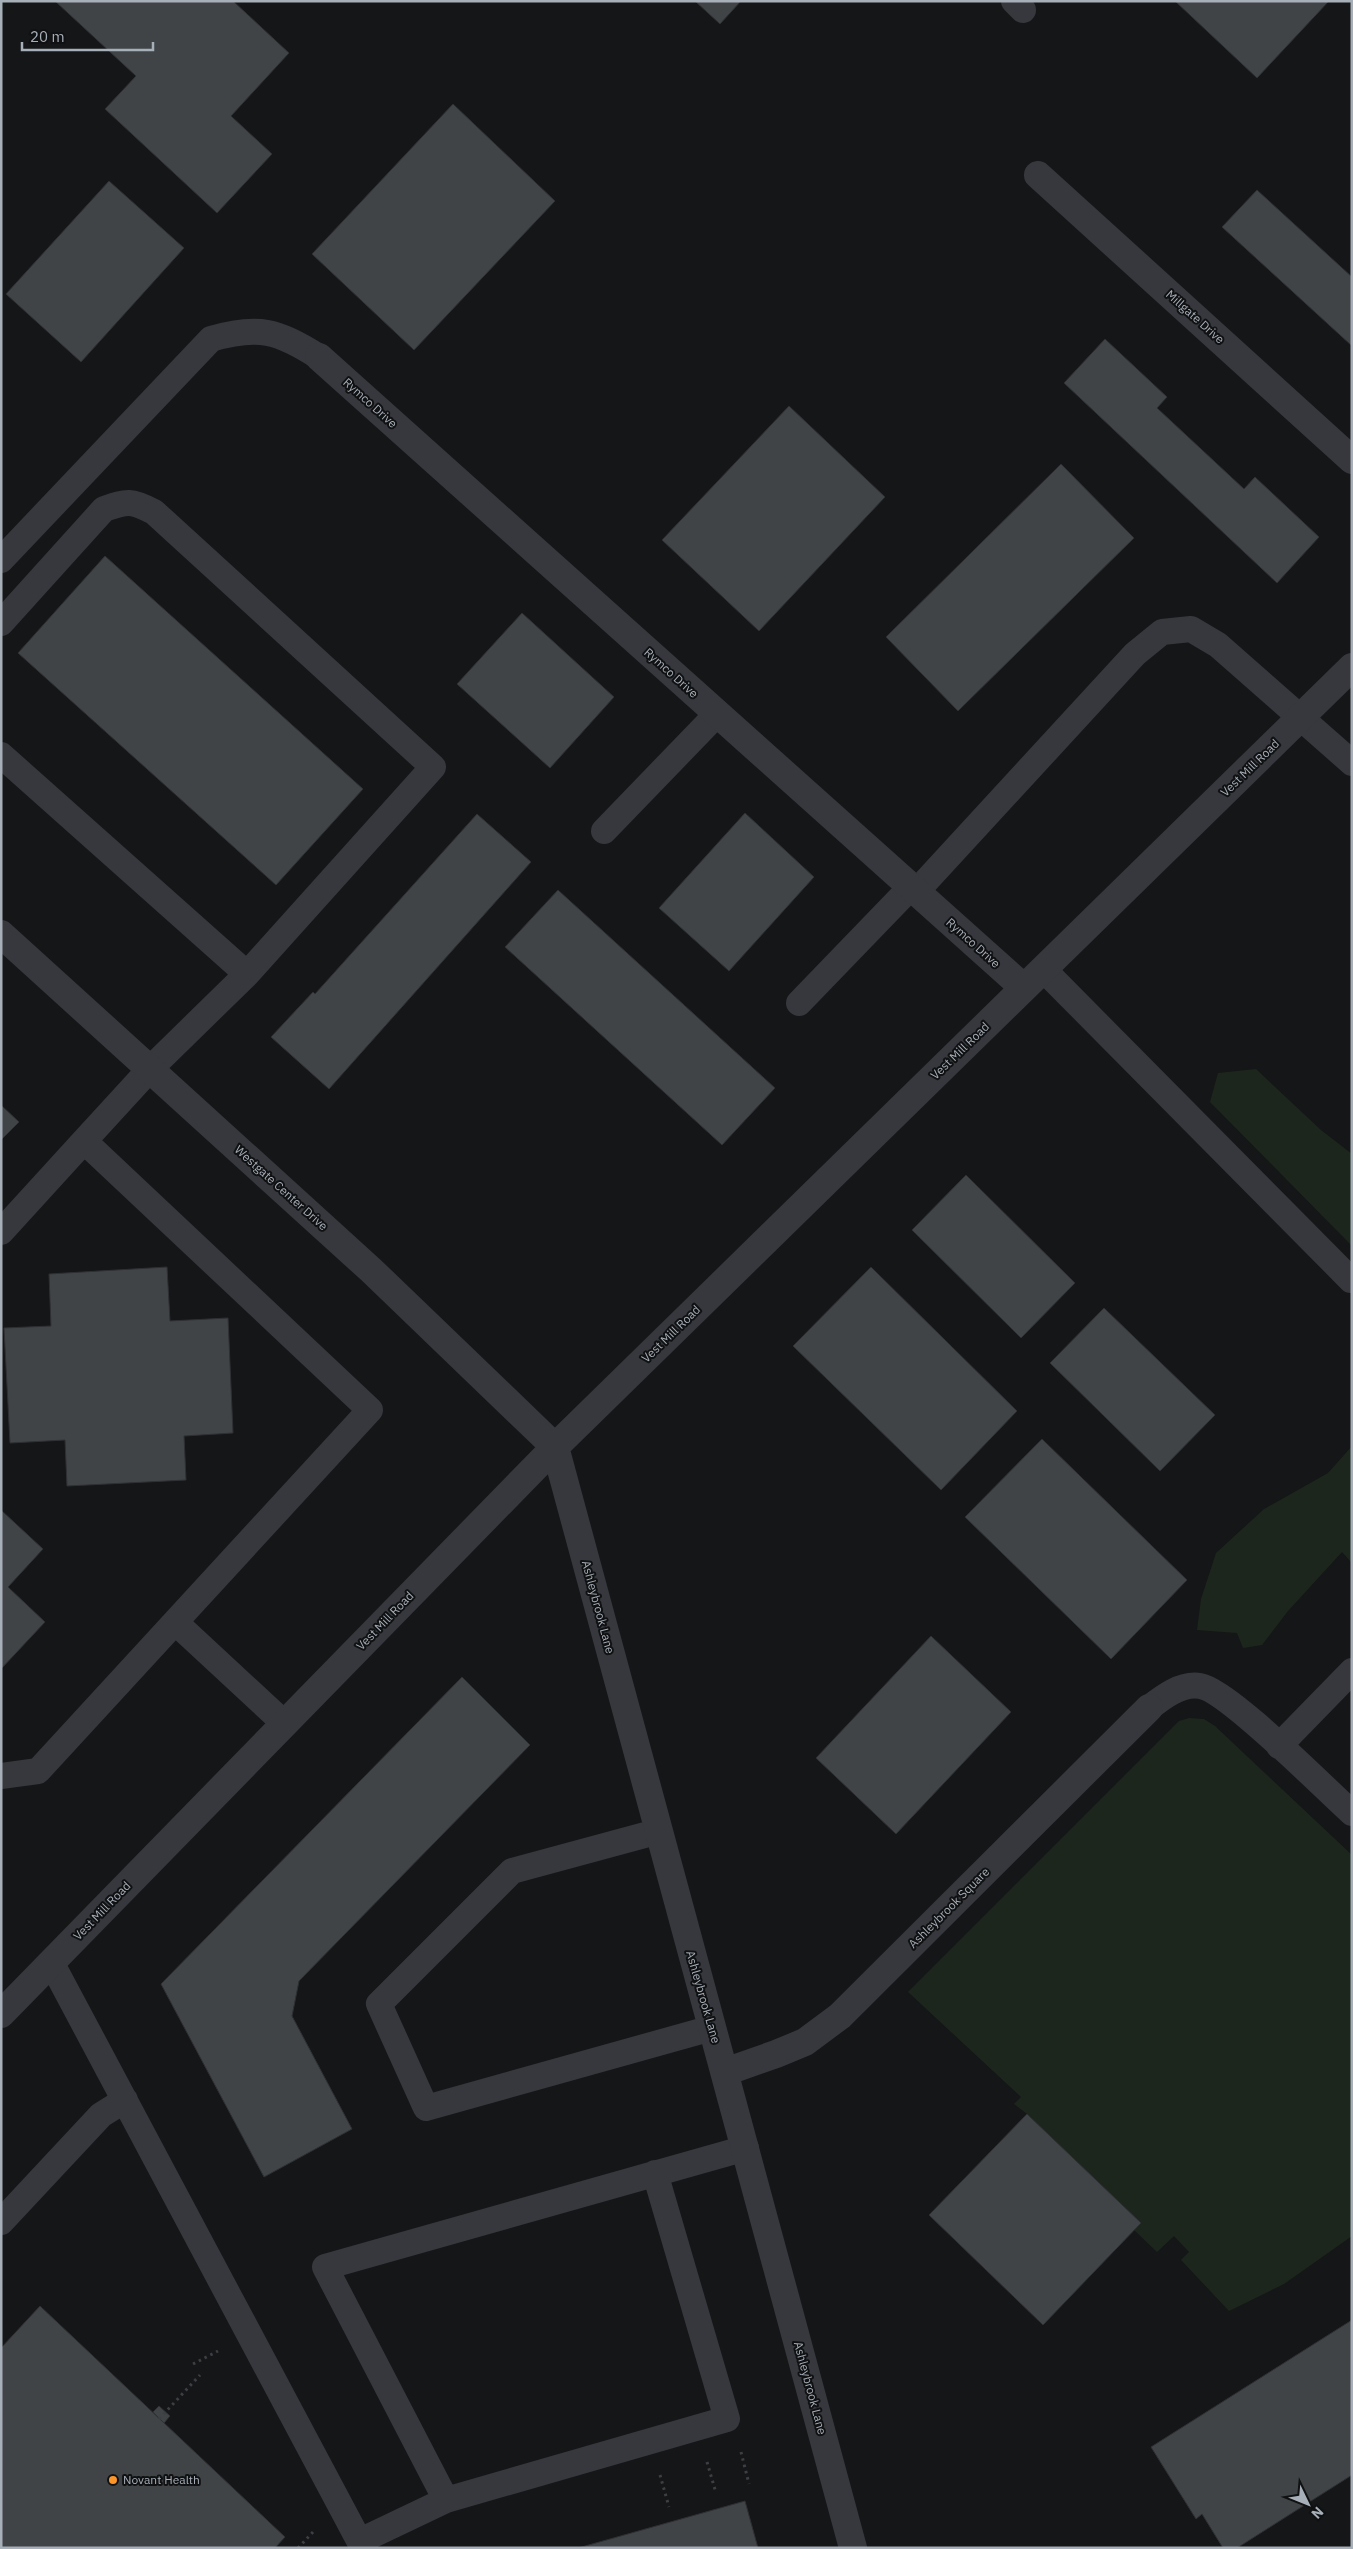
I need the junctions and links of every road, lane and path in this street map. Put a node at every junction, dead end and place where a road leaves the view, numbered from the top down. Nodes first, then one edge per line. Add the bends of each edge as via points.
1 (1038, 174) dead end
2 (319, 358) joint
3 (1352, 460) edge
4 (1, 560) edge
5 (1, 623) edge
6 (1352, 667) edge
7 (717, 714) junction
8 (1301, 719) junction
9 (1, 755) edge
10 (1352, 763) edge
11 (604, 831) dead end
12 (914, 890) junction
13 (1, 934) edge
14 (1043, 969) junction
15 (247, 974) junction
16 (1024, 988) junction
17 (799, 1003) dead end
18 (150, 1069) junction
19 (84, 1142) junction
20 (1, 1232) edge
21 (1351, 1280) edge
22 (555, 1446) junction
23 (175, 1622) junction
24 (1352, 1672) edge
25 (1149, 1708) joint
26 (285, 1724) junction
27 (1279, 1746) junction
28 (1, 1776) edge
29 (1352, 1813) edge
30 (656, 1832) junction
31 (52, 1962) junction
32 (1, 2014) edge
33 (712, 2028) junction
34 (725, 2072) junction
35 (125, 2100) junction
36 (746, 2148) junction
37 (655, 2173) junction
38 (1, 2222) edge
39 (224, 2348) dead end
40 (194, 2364) dead end
41 (200, 2375) dead end
42 (160, 2419) dead end
43 (446, 2500) junction
44 (361, 2544) edge
45 (853, 2548) edge

1 - 3 street, Millgate Drive
2 - 4 lane via 292,340 264,332 237,331 211,339
2 - 7 street, Rymco Drive
5 - 15 lane via 104,509 135,502 154,512 433,767
6 - 8 street, Vest Mill Road
7 - 11 lane
7 - 12 street, Rymco Drive
8 - 10 lane
8 - 12 lane via 1218,645 1191,630 1162,632 1135,654
8 - 14 street, Vest Mill Road
9 - 15 lane
12 - 16 street, Rymco Drive
12 - 17 lane
13 - 18 street, Westgate Center Drive
14 - 16 street, Vest Mill Road
14 - 21 lane
15 - 18 lane
16 - 22 street, Vest Mill Road
18 - 19 lane
18 - 22 street, Westgate Center Drive via 371,1270
19 - 20 lane
19 - 23 lane via 370,1410
22 - 26 street, Vest Mill Road
22 - 30 street, Ashleybrook Lane
23 - 26 lane
23 - 28 lane via 38,1771
24 - 27 lane
25 - 27 lane via 1182,1688 1201,1686 1228,1701
25 - 34 street, Ashleybrook Square via 840,2016 805,2042
26 - 31 street, Vest Mill Road
27 - 29 lane
30 - 33 street, Ashleybrook Lane
30 - 33 lane via 512,1871 379,2004 426,2108
31 - 32 street, Vest Mill Road
31 - 35 lane
33 - 34 street, Ashleybrook Lane
34 - 36 street, Ashleybrook Lane
35 - 38 lane via 102,2116
35 - 44 lane
36 - 37 lane
36 - 45 street, Ashleybrook Lane
37 - 43 lane via 727,2419
37 - 43 lane via 325,2267
39 - 40 path
41 - 42 path
43 - 44 lane

